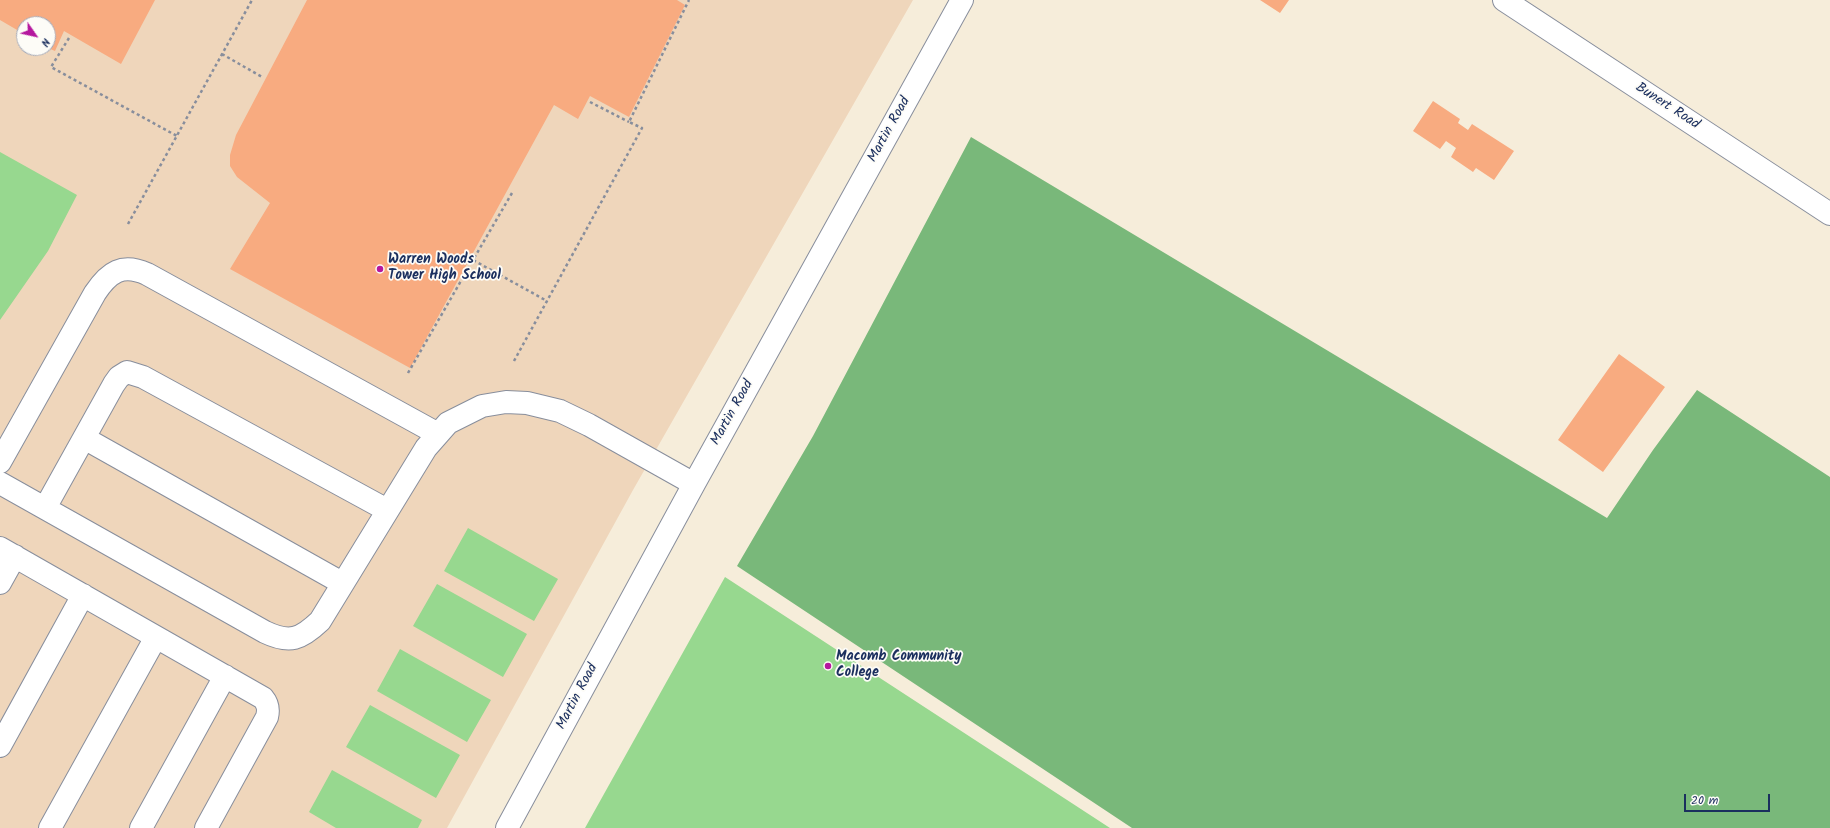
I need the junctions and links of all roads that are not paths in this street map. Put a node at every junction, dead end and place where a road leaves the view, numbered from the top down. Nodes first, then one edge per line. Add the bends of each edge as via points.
1 (962, 0) edge
2 (1504, 0) edge
3 (1830, 214) edge
4 (438, 434) junction
5 (84, 438) junction
6 (0, 462) edge
7 (0, 483) edge
8 (694, 484) junction
9 (45, 508) junction
10 (387, 510) junction
11 (7, 552) edge
12 (0, 583) edge
13 (342, 583) junction
14 (82, 595) junction
15 (156, 637) junction
16 (225, 676) junction
17 (0, 746) edge
18 (50, 828) edge
19 (141, 828) edge
20 (206, 828) edge
21 (507, 828) edge

1 - 8 street, Martin Road
2 - 3 street, Bunert Road
4 - 6 street via 147,274 128,269 109,276 102,283
4 - 8 street via 448,423 482,406 506,402 527,403 574,417
4 - 10 street via 426,448
5 - 9 street
5 - 10 street via 118,377 127,372 135,373
5 - 13 street
7 - 9 street
8 - 21 street, Martin Road
9 - 13 street via 265,632 282,638 302,637 320,620
10 - 13 street
11 - 12 street
11 - 14 street
14 - 15 street
14 - 17 street
15 - 16 street
15 - 18 street
16 - 19 street
16 - 20 street via 263,698 268,710 267,717

